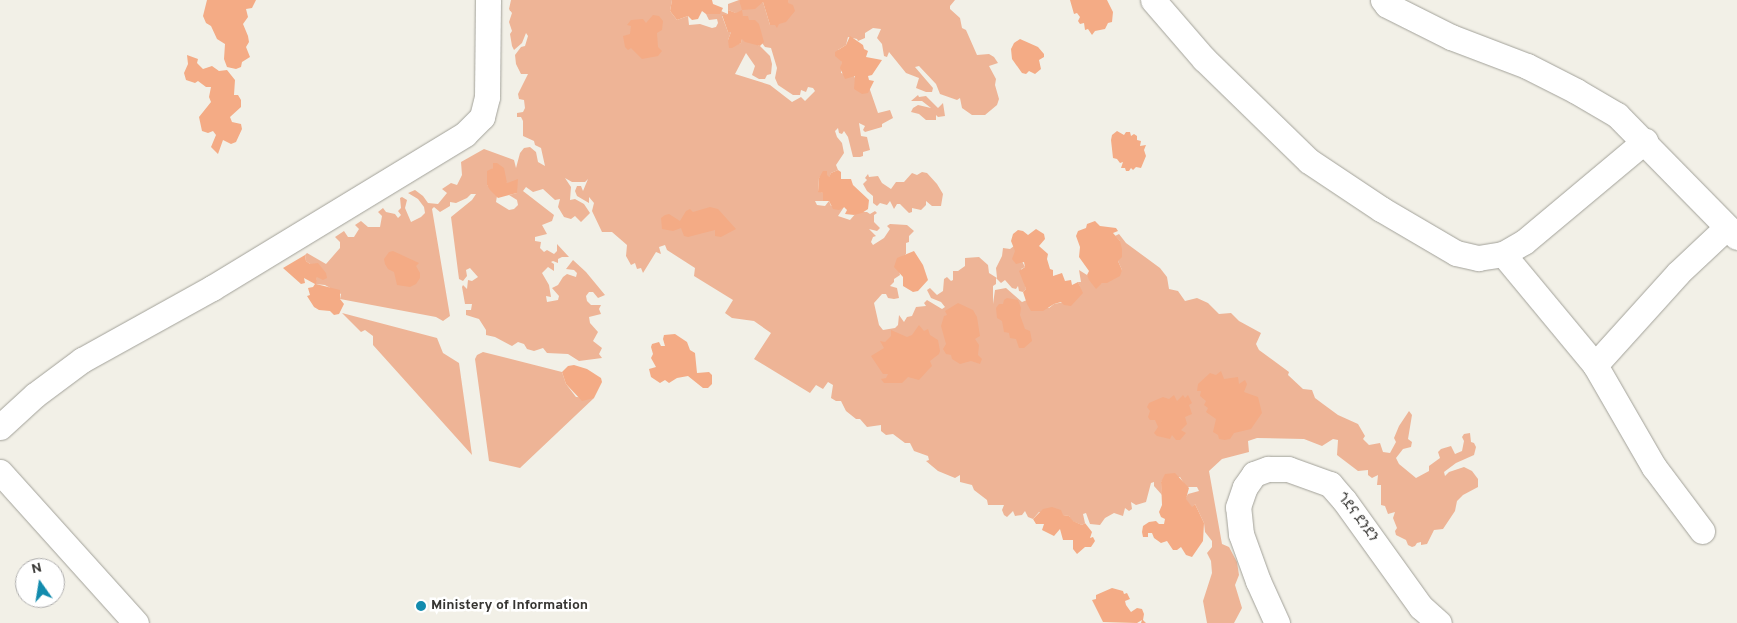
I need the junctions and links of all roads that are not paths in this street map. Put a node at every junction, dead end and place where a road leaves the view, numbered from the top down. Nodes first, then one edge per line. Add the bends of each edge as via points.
1 (488, 0) edge
2 (1153, 0) edge
3 (1387, 2) edge
4 (1645, 141) junction
5 (1732, 232) edge
6 (1503, 254) junction
7 (1595, 365) junction
8 (0, 427) edge
9 (0, 472) edge
10 (1702, 531) dead end
11 (136, 623) edge
12 (1276, 623) edge
13 (1439, 623) edge

1 - 8 street via 487,97 482,117 465,134 212,288 82,360 35,395
2 - 6 street via 1204,59 1309,161 1456,253 1478,258
3 - 4 street via 1451,37 1527,66 1576,91 1617,115
4 - 5 street
4 - 6 street via 1524,242
5 - 7 street via 1678,273
6 - 7 street
7 - 10 street via 1654,467
9 - 11 street
12 - 13 street, ጎደና ደንደን via 1241,534 1238,507 1254,474 1268,469 1288,469 1330,484 1421,608

